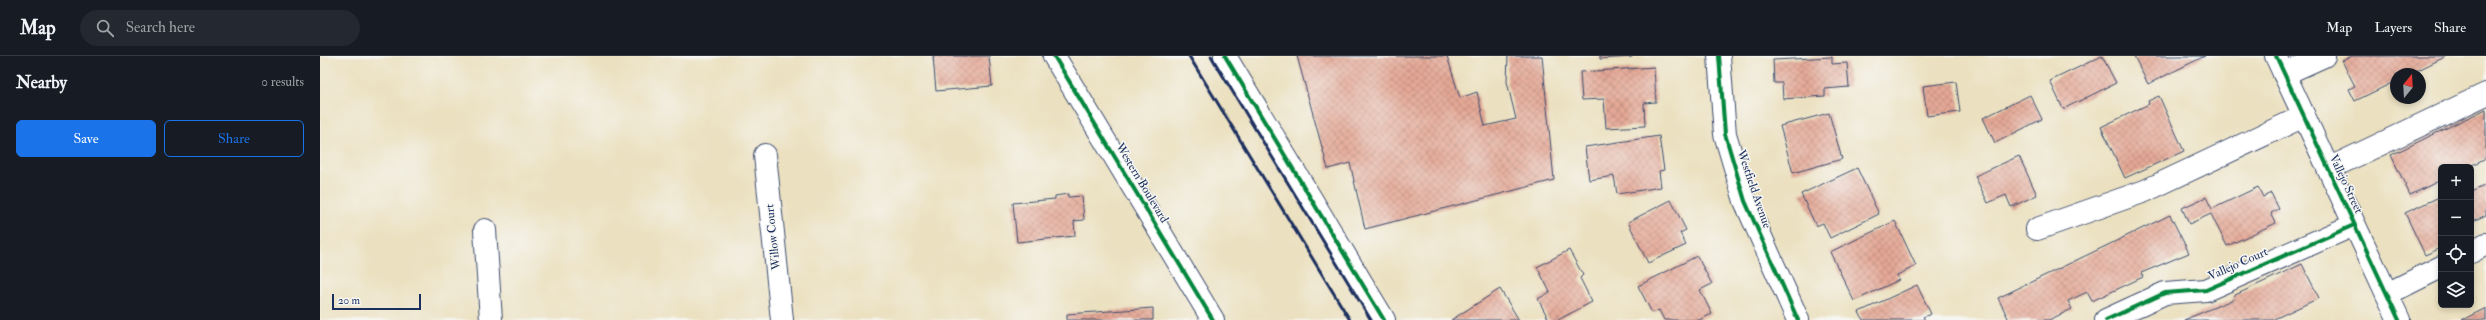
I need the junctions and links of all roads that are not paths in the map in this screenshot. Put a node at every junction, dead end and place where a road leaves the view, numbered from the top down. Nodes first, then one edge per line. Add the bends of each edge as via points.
1 (1054, 56) edge
2 (1225, 56) edge
3 (1719, 56) edge
4 (2324, 56) edge
5 (2280, 65) edge
6 (2486, 94) edge
7 (2304, 116) junction
8 (765, 154) dead end
9 (2328, 169) junction
10 (2354, 225) junction
11 (2037, 229) dead end
12 (485, 230) dead end
13 (2486, 244) edge
14 (2474, 250) edge
15 (2438, 268) edge
16 (2387, 294) junction
17 (491, 320) edge
18 (782, 320) edge
19 (1213, 320) edge
20 (1384, 320) edge
21 (1798, 320) edge
22 (2106, 320) edge
23 (2399, 320) edge

1 - 19 street, Western Boulevard
2 - 20 street
3 - 21 street, Westfield Avenue via 1725,134 1729,149 1745,201
4 - 5 street
5 - 7 street, Vallejo Street
6 - 9 street
7 - 9 street, Vallejo Street
7 - 11 street via 2145,191
8 - 18 street, Willow Court
9 - 10 street, Vallejo Street
10 - 16 street, Vallejo Street
10 - 22 street, Vallejo Court via 2206,290 2165,293
12 - 17 street
13 - 14 street
15 - 16 street
16 - 23 street, Vallejo Street

